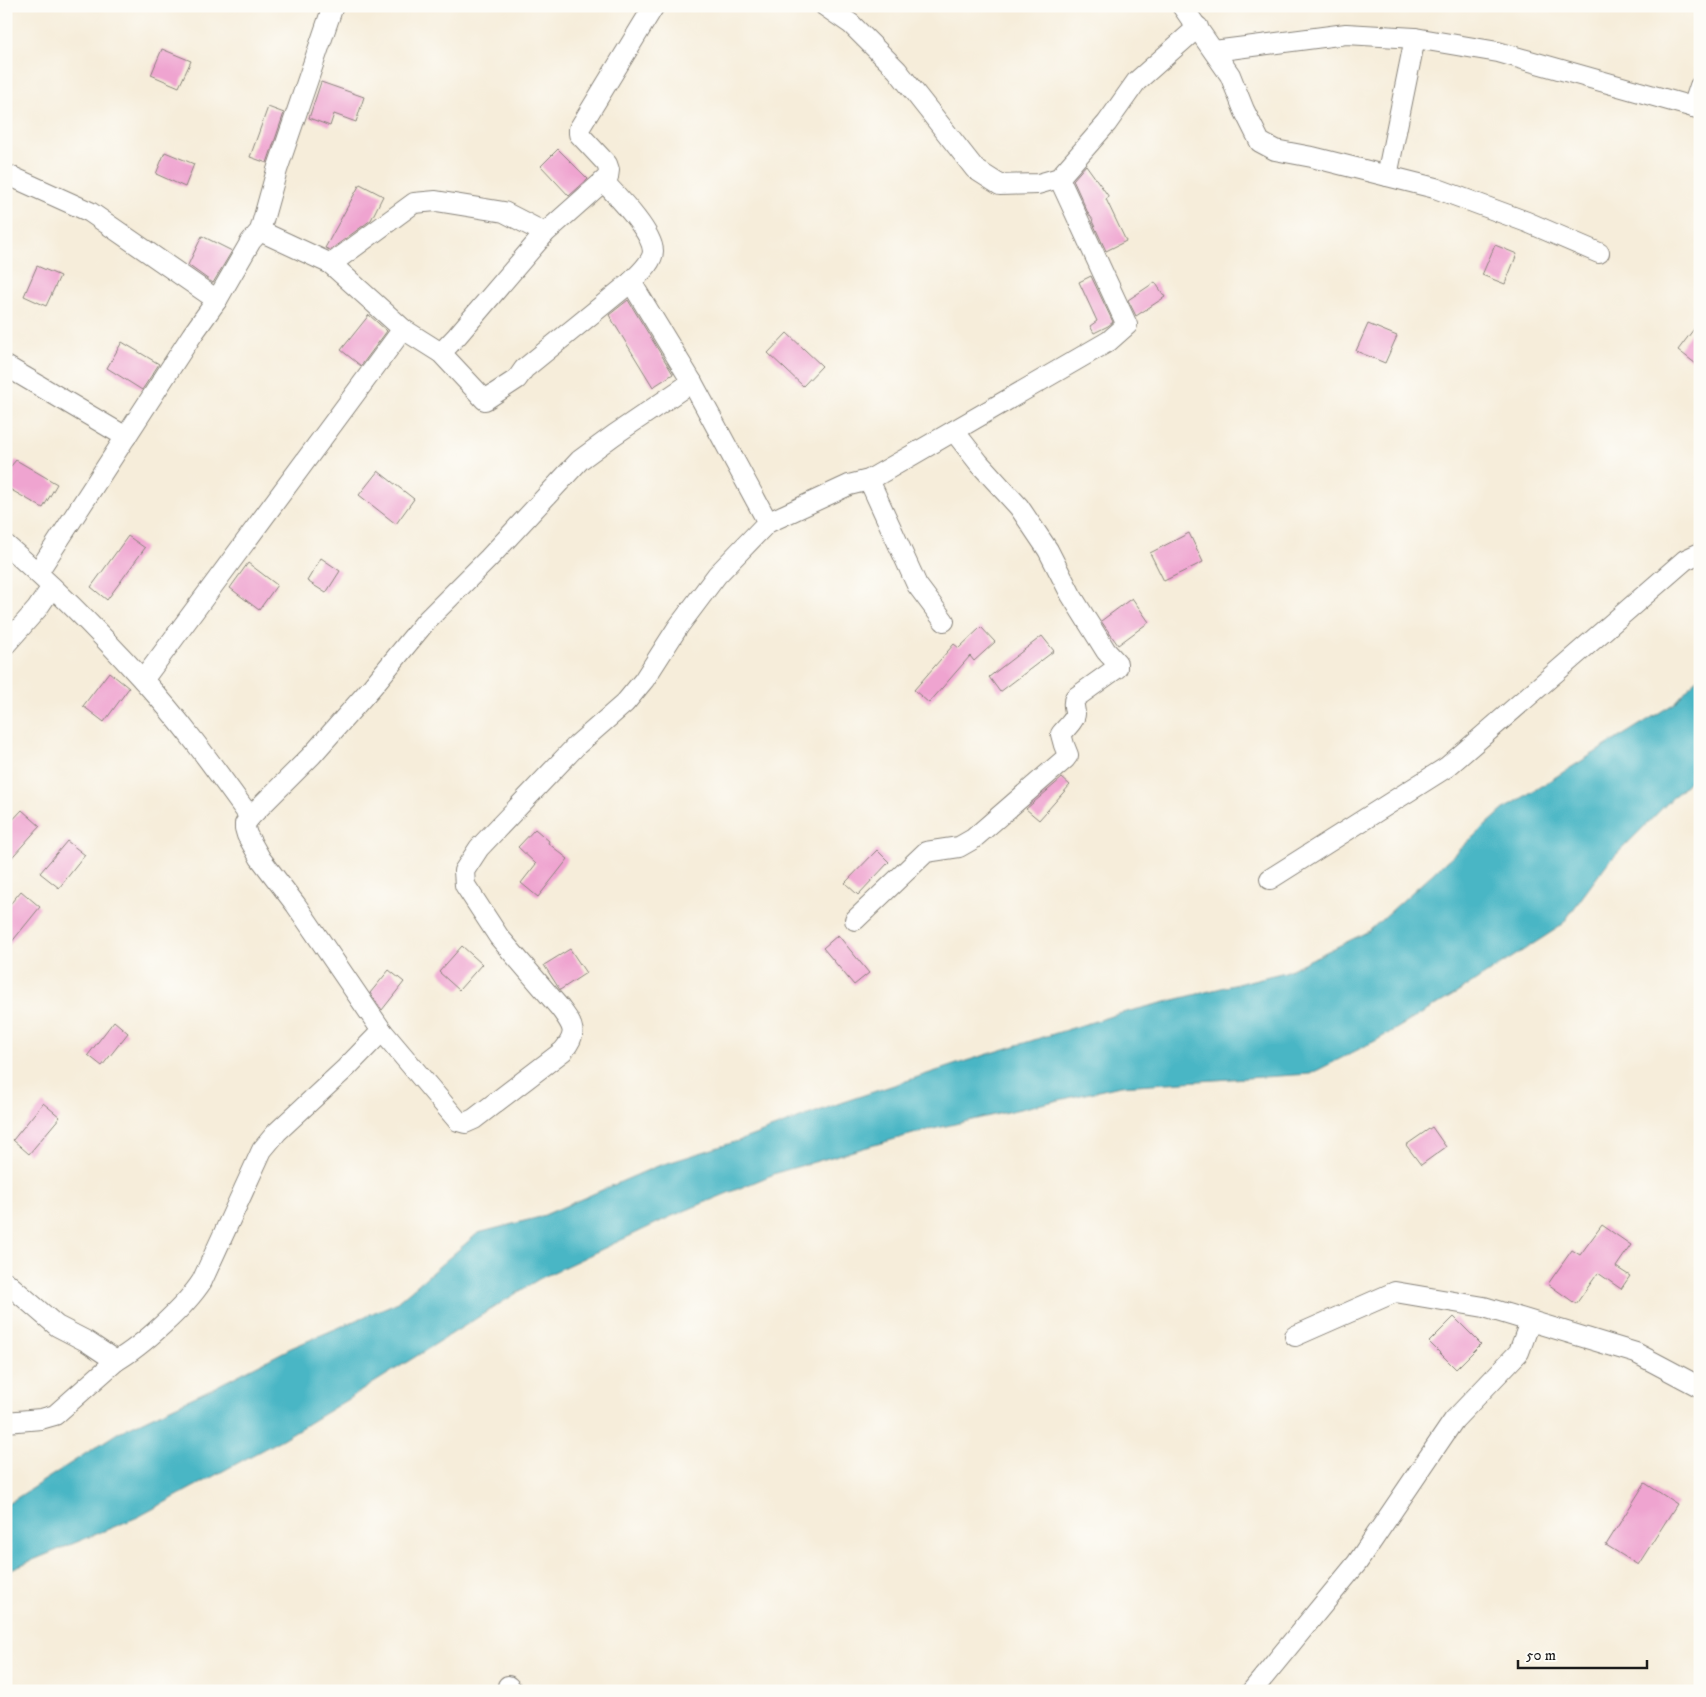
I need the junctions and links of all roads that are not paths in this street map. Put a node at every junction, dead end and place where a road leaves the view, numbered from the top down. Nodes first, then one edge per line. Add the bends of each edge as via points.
1 (333, 6) edge
2 (654, 6) edge
3 (825, 6) edge
4 (1182, 6) edge
5 (1198, 27) junction
6 (1415, 38) junction
7 (1214, 51) junction
8 (1700, 86) edge
9 (1696, 108) edge
10 (6, 174) edge
11 (1387, 176) junction
12 (1059, 178) junction
13 (604, 182) junction
14 (260, 231) junction
15 (545, 233) junction
16 (1599, 253) dead end
17 (331, 264) junction
18 (631, 282) junction
19 (217, 300) junction
20 (403, 329) junction
21 (441, 353) junction
22 (6, 366) edge
23 (692, 382) junction
24 (954, 431) junction
25 (126, 437) junction
26 (869, 480) junction
27 (767, 523) junction
28 (6, 545) edge
29 (1700, 553) edge
30 (38, 572) junction
31 (52, 587) junction
32 (944, 621) dead end
33 (6, 644) edge
34 (143, 680) junction
35 (250, 818) junction
36 (1270, 879) dead end
37 (855, 920) dead end
38 (382, 1031) junction
39 (6, 1282) edge
40 (1530, 1322) junction
41 (1294, 1336) dead end
42 (116, 1361) junction
43 (1700, 1387) edge
44 (6, 1422) edge
45 (1252, 1691) edge

1 - 14 street via 276,170
2 - 13 street via 579,129 579,134 607,164 608,176
3 - 12 street via 851,24 897,70 975,169 1000,185 1038,184
4 - 5 street
5 - 7 street
5 - 12 street via 1136,82 1107,123
6 - 7 street via 1346,34
6 - 9 street via 1498,52
6 - 11 street
7 - 11 street via 1230,75 1260,142 1275,150
8 - 9 street
10 - 19 street via 90,212
11 - 16 street via 1435,188
12 - 24 street via 1127,325 1109,341
13 - 15 street
13 - 18 street via 640,223 652,245 653,252 644,270
14 - 17 street
14 - 19 street via 251,240
15 - 17 street via 504,212 436,201 414,203
15 - 21 street
17 - 20 street
18 - 21 street via 524,369 517,379 485,400
18 - 23 street
19 - 25 street
20 - 21 street
20 - 34 street
22 - 25 street
23 - 27 street
23 - 35 street via 580,460 427,620 312,755
24 - 26 street
24 - 37 street via 1024,514 1048,550 1071,595 1117,663 1116,668 1075,698 1074,718 1061,734 1068,755 1065,759 973,839 959,847 926,852
25 - 30 street
26 - 27 street via 849,485
26 - 32 street via 917,585
27 - 38 street via 717,575 625,703 577,745 480,848 464,871 465,885 499,937 568,1020 572,1041 547,1064 465,1123 458,1121
28 - 30 street
29 - 36 street via 1685,560 1447,767
30 - 31 street
31 - 33 street
31 - 34 street
34 - 35 street via 199,748
35 - 38 street via 245,828 260,858
38 - 42 street via 262,1150 197,1289 136,1348
39 - 42 street via 57,1326
40 - 41 street via 1484,1307 1395,1292
40 - 43 street via 1636,1353
40 - 45 street via 1519,1352 1454,1420 1357,1563
42 - 44 street via 55,1415

